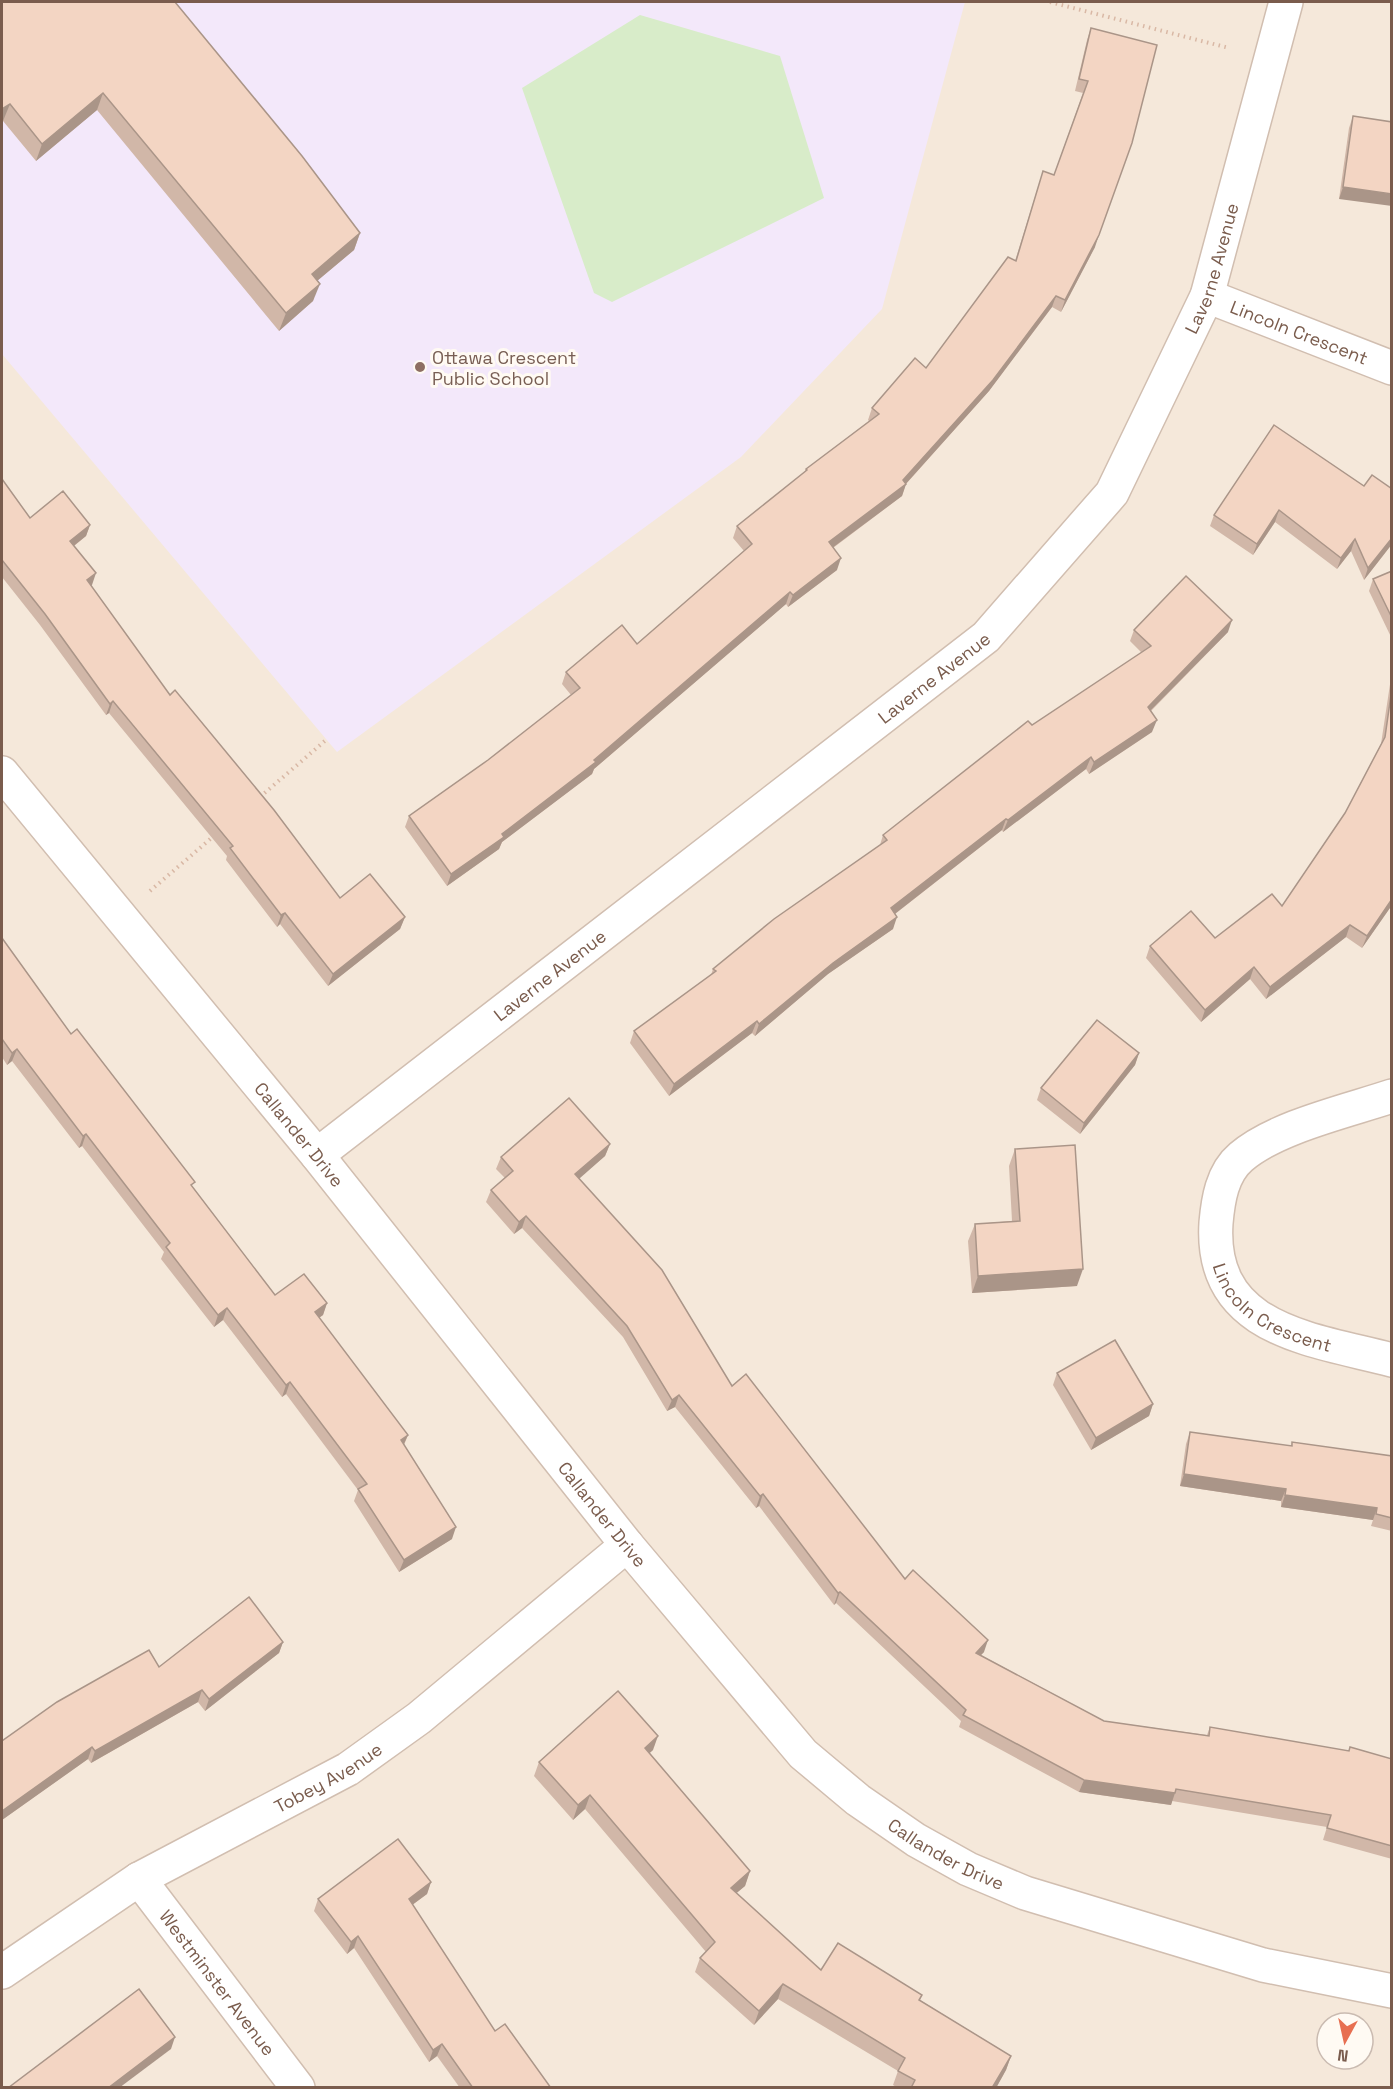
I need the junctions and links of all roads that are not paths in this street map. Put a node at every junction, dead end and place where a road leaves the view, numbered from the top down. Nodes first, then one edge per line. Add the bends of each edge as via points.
1 (1286, 2) edge
2 (1207, 296) junction
3 (1392, 368) edge
4 (2, 773) edge
5 (1392, 1096) edge
6 (317, 1155) junction
7 (1392, 1360) edge
8 (627, 1545) junction
9 (139, 1879) junction
10 (2, 1972) edge
11 (1392, 1991) edge
12 (298, 2088) edge

1 - 2 street, Laverne Avenue
2 - 3 street, Lincoln Crescent
2 - 6 street, Laverne Avenue via 1112,493 986,637
4 - 6 street, Callander Drive
5 - 7 street, Lincoln Crescent via 1272,1137 1239,1158 1225,1178 1215,1242 1222,1278 1245,1309 1281,1330
6 - 8 street, Callander Drive
8 - 9 street, Tobey Avenue via 418,1718 348,1769
8 - 11 street, Callander Drive via 804,1754 858,1800 916,1840 968,1869 1101,1918 1263,1965
9 - 10 street, Tobey Avenue
9 - 12 street, Westminster Avenue

